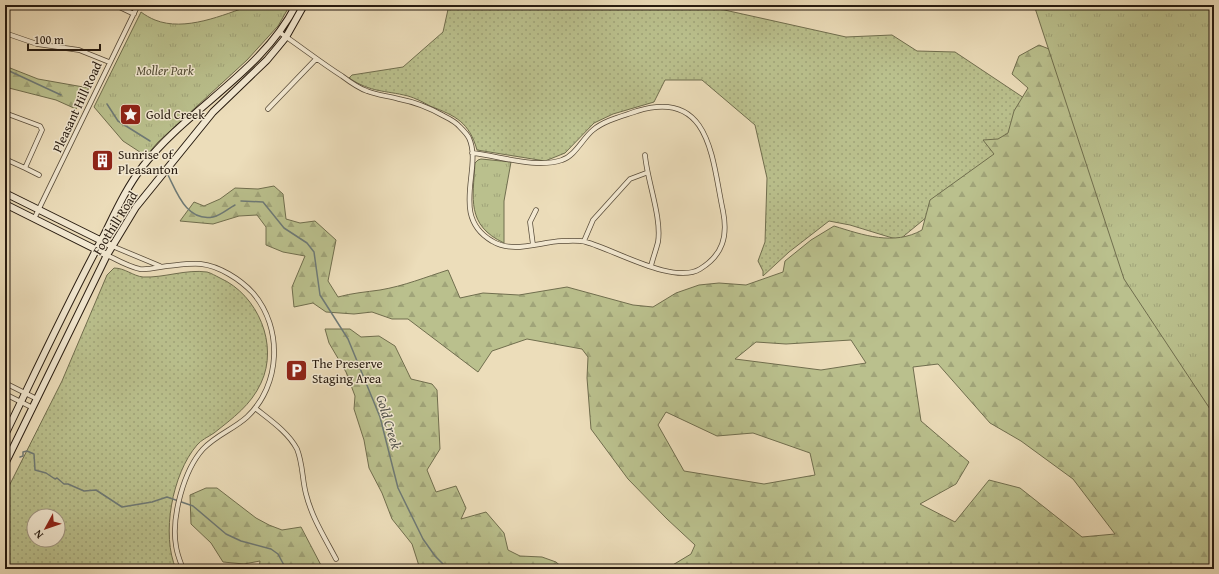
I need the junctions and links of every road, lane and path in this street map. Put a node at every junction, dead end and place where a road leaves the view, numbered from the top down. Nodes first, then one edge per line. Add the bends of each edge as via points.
1 (115, 5) edge
2 (138, 5) edge
3 (296, 5) edge
4 (304, 5) edge
5 (134, 14) junction
6 (279, 32) junction
7 (5, 33) edge
8 (286, 36) junction
9 (316, 59) junction
10 (109, 62) junction
11 (268, 110) dead end
12 (5, 113) edge
13 (472, 153) junction
14 (645, 155) dead end
15 (5, 159) edge
16 (24, 168) junction
17 (646, 173) junction
18 (39, 175) dead end
19 (5, 193) edge
20 (5, 204) edge
21 (38, 210) junction
22 (536, 210) dead end
23 (34, 219) junction
24 (101, 240) junction
25 (584, 241) junction
26 (533, 245) junction
27 (112, 246) junction
28 (96, 249) junction
29 (107, 255) junction
30 (651, 266) junction
31 (162, 267) junction
32 (5, 384) edge
33 (5, 394) edge
34 (25, 394) junction
35 (37, 400) junction
36 (21, 402) junction
37 (33, 408) junction
38 (255, 408) junction
39 (5, 435) edge
40 (5, 464) edge
41 (336, 559) dead end
42 (183, 569) edge

1 - 5 street
2 - 5 street, Pleasant Hill Road
3 - 6 main road, Foothill Road
4 - 8 main road, Foothill Road
5 - 10 street, Pleasant Hill Road
6 - 8 street
6 - 24 main road, Foothill Road via 256,58 163,143 144,164
7 - 10 street via 37,44 79,50
8 - 9 street
8 - 27 main road, Foothill Road via 268,60 228,95 194,134 136,207
9 - 11 street
9 - 13 street via 363,90 416,104 458,124 469,139
10 - 21 street, Pleasant Hill Road
12 - 16 street via 40,126 42,130
13 - 26 street via 469,199 470,211 476,225 489,240 501,246
13 - 30 street via 542,164 565,159 594,129 628,114 662,105 691,116 704,131 709,148 726,226 724,241 717,255 695,273 675,274
14 - 17 street
15 - 16 street
16 - 18 street
17 - 25 street via 630,179 593,220
17 - 30 street via 657,216 658,240
19 - 21 main road
20 - 23 main road
21 - 23 street, Pleasant Hill Road
21 - 24 main road
22 - 26 street via 530,222
23 - 28 main road
24 - 27 main road
24 - 28 main road, Foothill Road
25 - 26 street
25 - 30 street
27 - 29 main road, Foothill Road
27 - 31 street
28 - 29 main road
28 - 34 main road, Foothill Road
29 - 31 street via 141,269
29 - 35 main road, Foothill Road
31 - 38 street via 201,264 218,269 241,282 262,306 273,335 274,354 267,388
32 - 34 street
33 - 36 street
34 - 35 street
34 - 36 main road, Foothill Road
35 - 37 main road, Foothill Road
36 - 37 street
36 - 39 main road, Foothill Road
37 - 40 main road, Foothill Road
38 - 41 street via 288,436 296,449 314,517
38 - 42 street via 237,425 213,440 202,450 193,464 183,487 177,517 176,545

